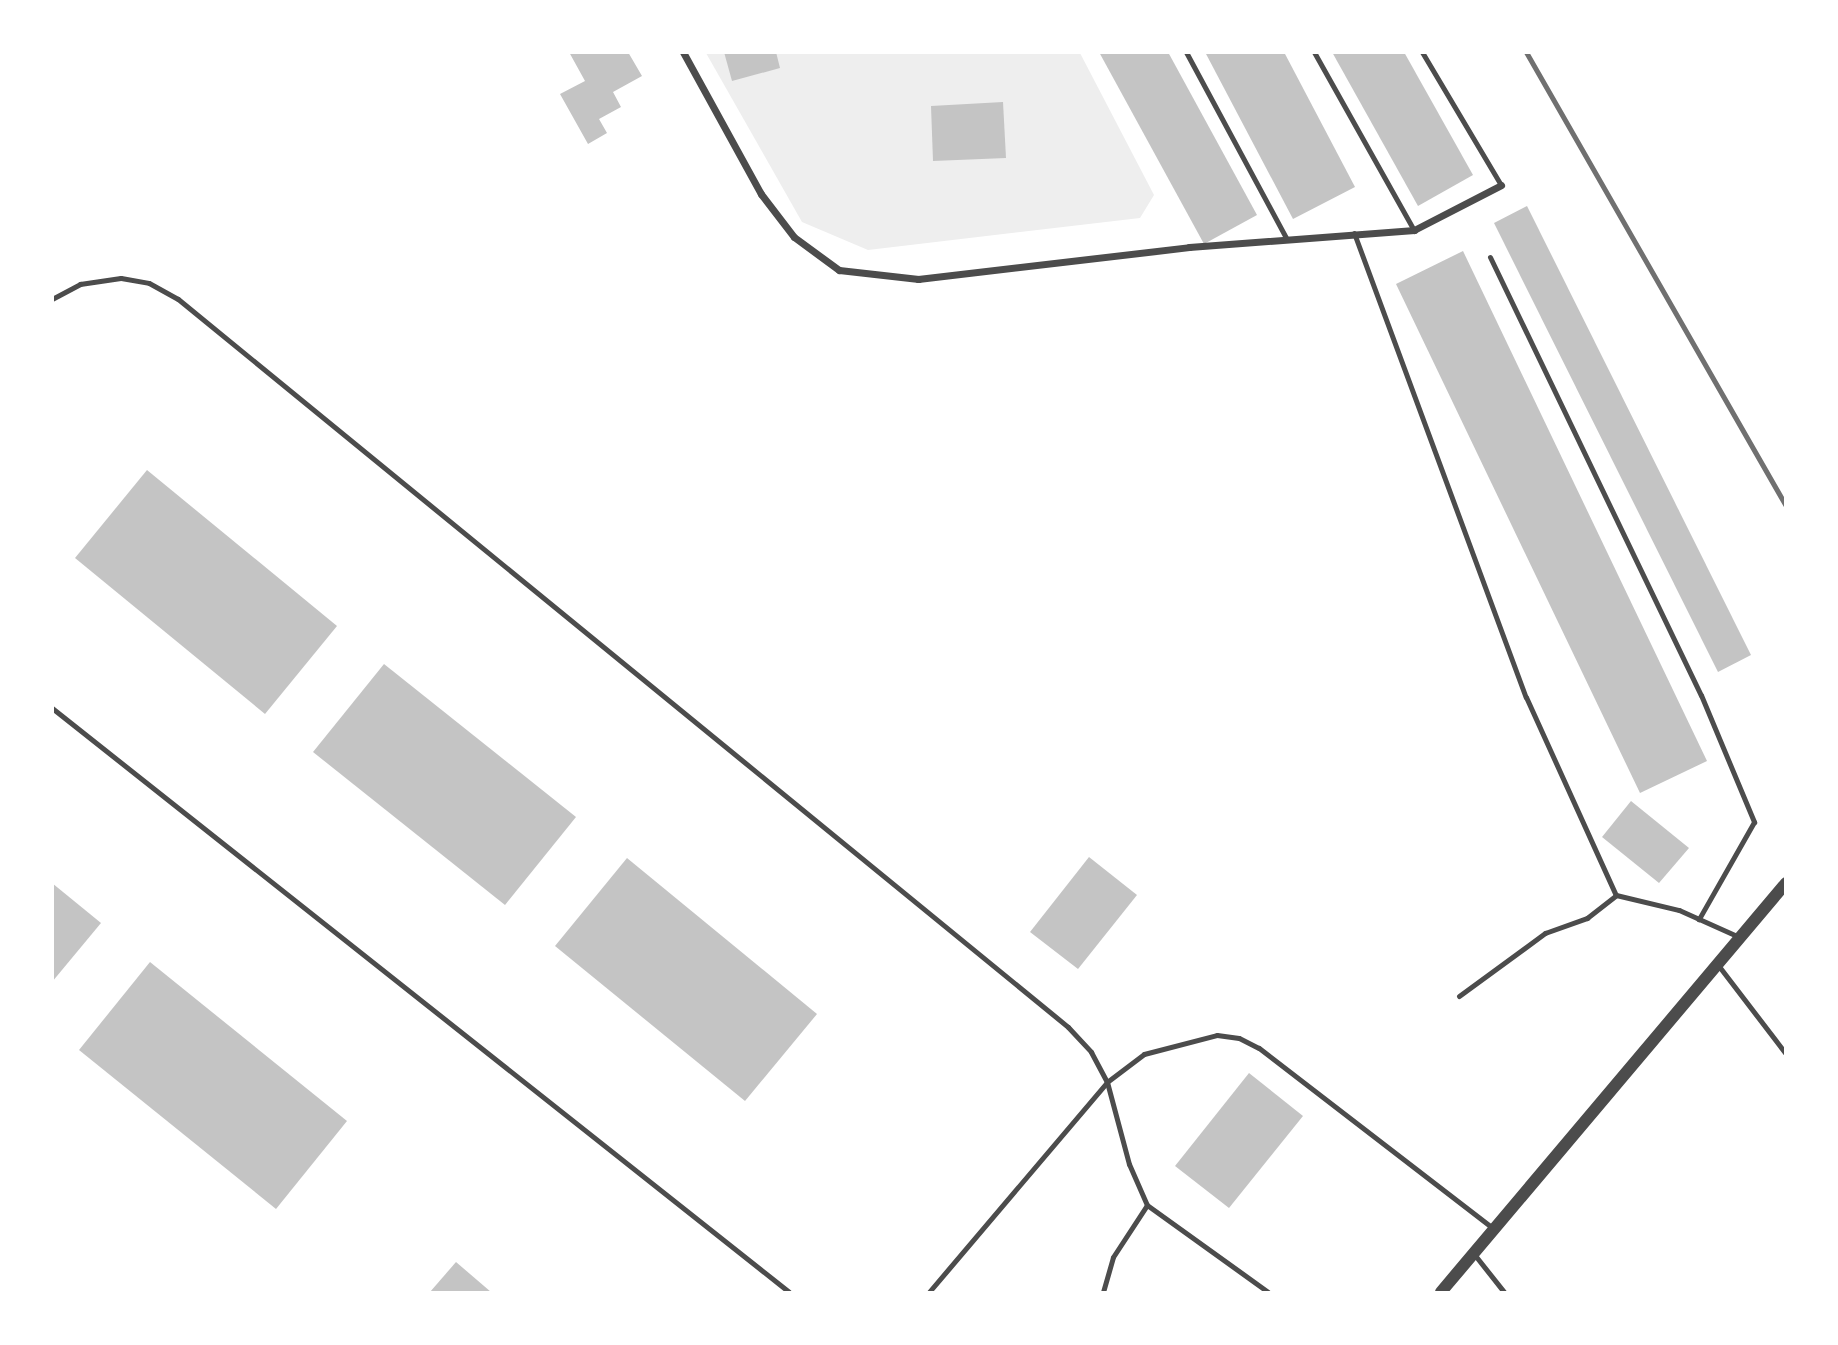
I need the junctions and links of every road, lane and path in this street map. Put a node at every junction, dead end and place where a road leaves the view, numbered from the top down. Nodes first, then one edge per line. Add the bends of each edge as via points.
1 (682, 52) edge
2 (1186, 52) edge
3 (1314, 52) edge
4 (1422, 52) edge
5 (1501, 185) joint
6 (1414, 230) junction
7 (1354, 233) junction
8 (1286, 238) junction
9 (1490, 257) dead end
10 (52, 299) edge
11 (52, 708) edge
12 (1786, 883) edge
13 (1616, 895) junction
14 (1699, 919) junction
15 (1741, 938) junction
16 (1718, 965) junction
17 (1459, 996) dead end
18 (1786, 1054) edge
19 (1107, 1082) junction
20 (1147, 1205) junction
21 (1495, 1230) junction
22 (1474, 1254) junction
23 (789, 1293) edge
24 (929, 1293) edge
25 (1103, 1293) edge
26 (1268, 1293) edge
27 (1441, 1293) edge
28 (1504, 1293) edge

1 - 8 street via 761,194 794,237 838,270 918,279
2 - 8 lane
3 - 6 lane
4 - 5 lane
5 - 6 street
6 - 7 street
7 - 8 street
7 - 13 lane via 1525,697
9 - 14 lane via 1701,695 1754,822
10 - 19 lane via 80,284 121,278 149,283 178,299 1069,1027 1091,1052
11 - 23 lane
12 - 15 street
13 - 14 lane
13 - 17 lane via 1587,918 1545,933
14 - 15 lane
15 - 16 street
16 - 18 lane
16 - 21 street
19 - 20 lane via 1129,1164
19 - 21 lane via 1144,1054 1217,1035 1239,1038 1259,1048
19 - 24 lane
20 - 25 lane via 1113,1258
20 - 26 lane
21 - 22 street
22 - 27 street
22 - 28 lane

